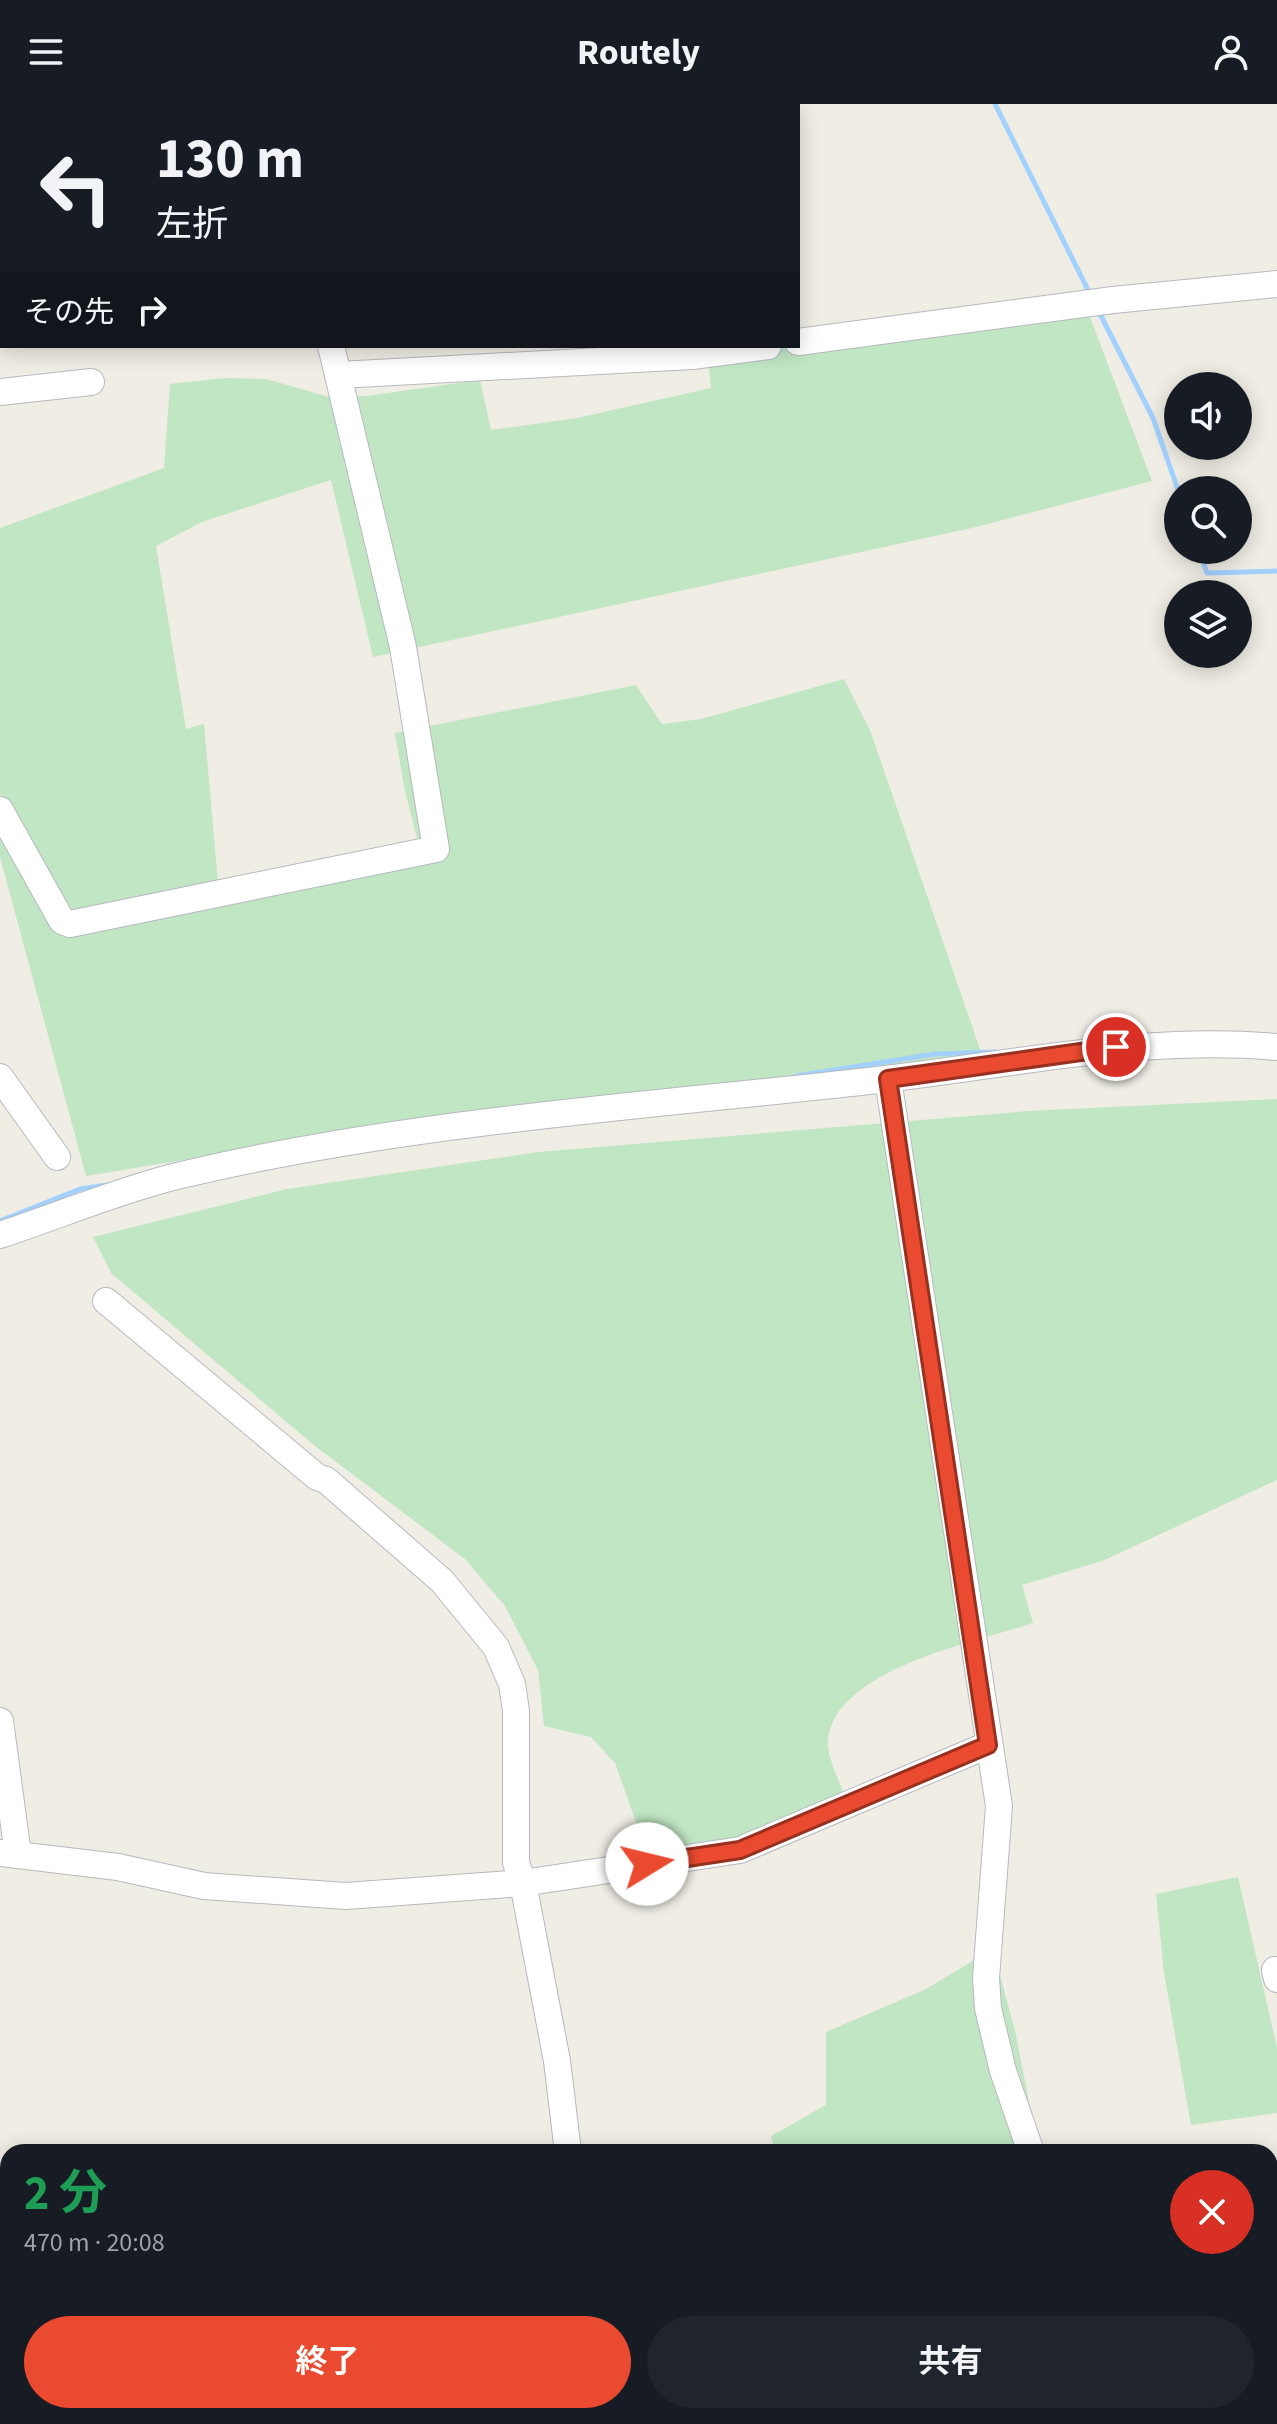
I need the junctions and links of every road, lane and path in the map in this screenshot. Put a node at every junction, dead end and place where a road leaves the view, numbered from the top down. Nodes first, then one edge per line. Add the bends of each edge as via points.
1 (1277, 284) edge
2 (800, 342) edge
3 (332, 348) edge
4 (753, 348) edge
5 (339, 375) junction
6 (91, 382) dead end
7 (0, 392) edge
8 (0, 810) edge
9 (1277, 1047) edge
10 (0, 1077) edge
11 (888, 1079) junction
12 (57, 1157) dead end
13 (0, 1235) edge
14 (106, 1301) dead end
15 (0, 1721) edge
16 (988, 1745) junction
17 (9, 1854) edge
18 (523, 1883) junction
19 (567, 2144) edge
20 (1028, 2144) edge

1 - 2 street
3 - 5 street
4 - 5 street via 692,356
5 - 8 street via 403,647 436,849 70,924 62,921
6 - 7 street
9 - 11 street via 1141,1045
10 - 12 street
11 - 13 street via 409,1132 295,1152 170,1178
11 - 16 street
14 - 18 street via 442,1581 496,1647 512,1684 516,1711 516,1863
15 - 17 street
16 - 18 street via 740,1850
16 - 20 street via 999,1806 988,2008
17 - 18 street via 118,1867 204,1886 346,1896
18 - 19 street

